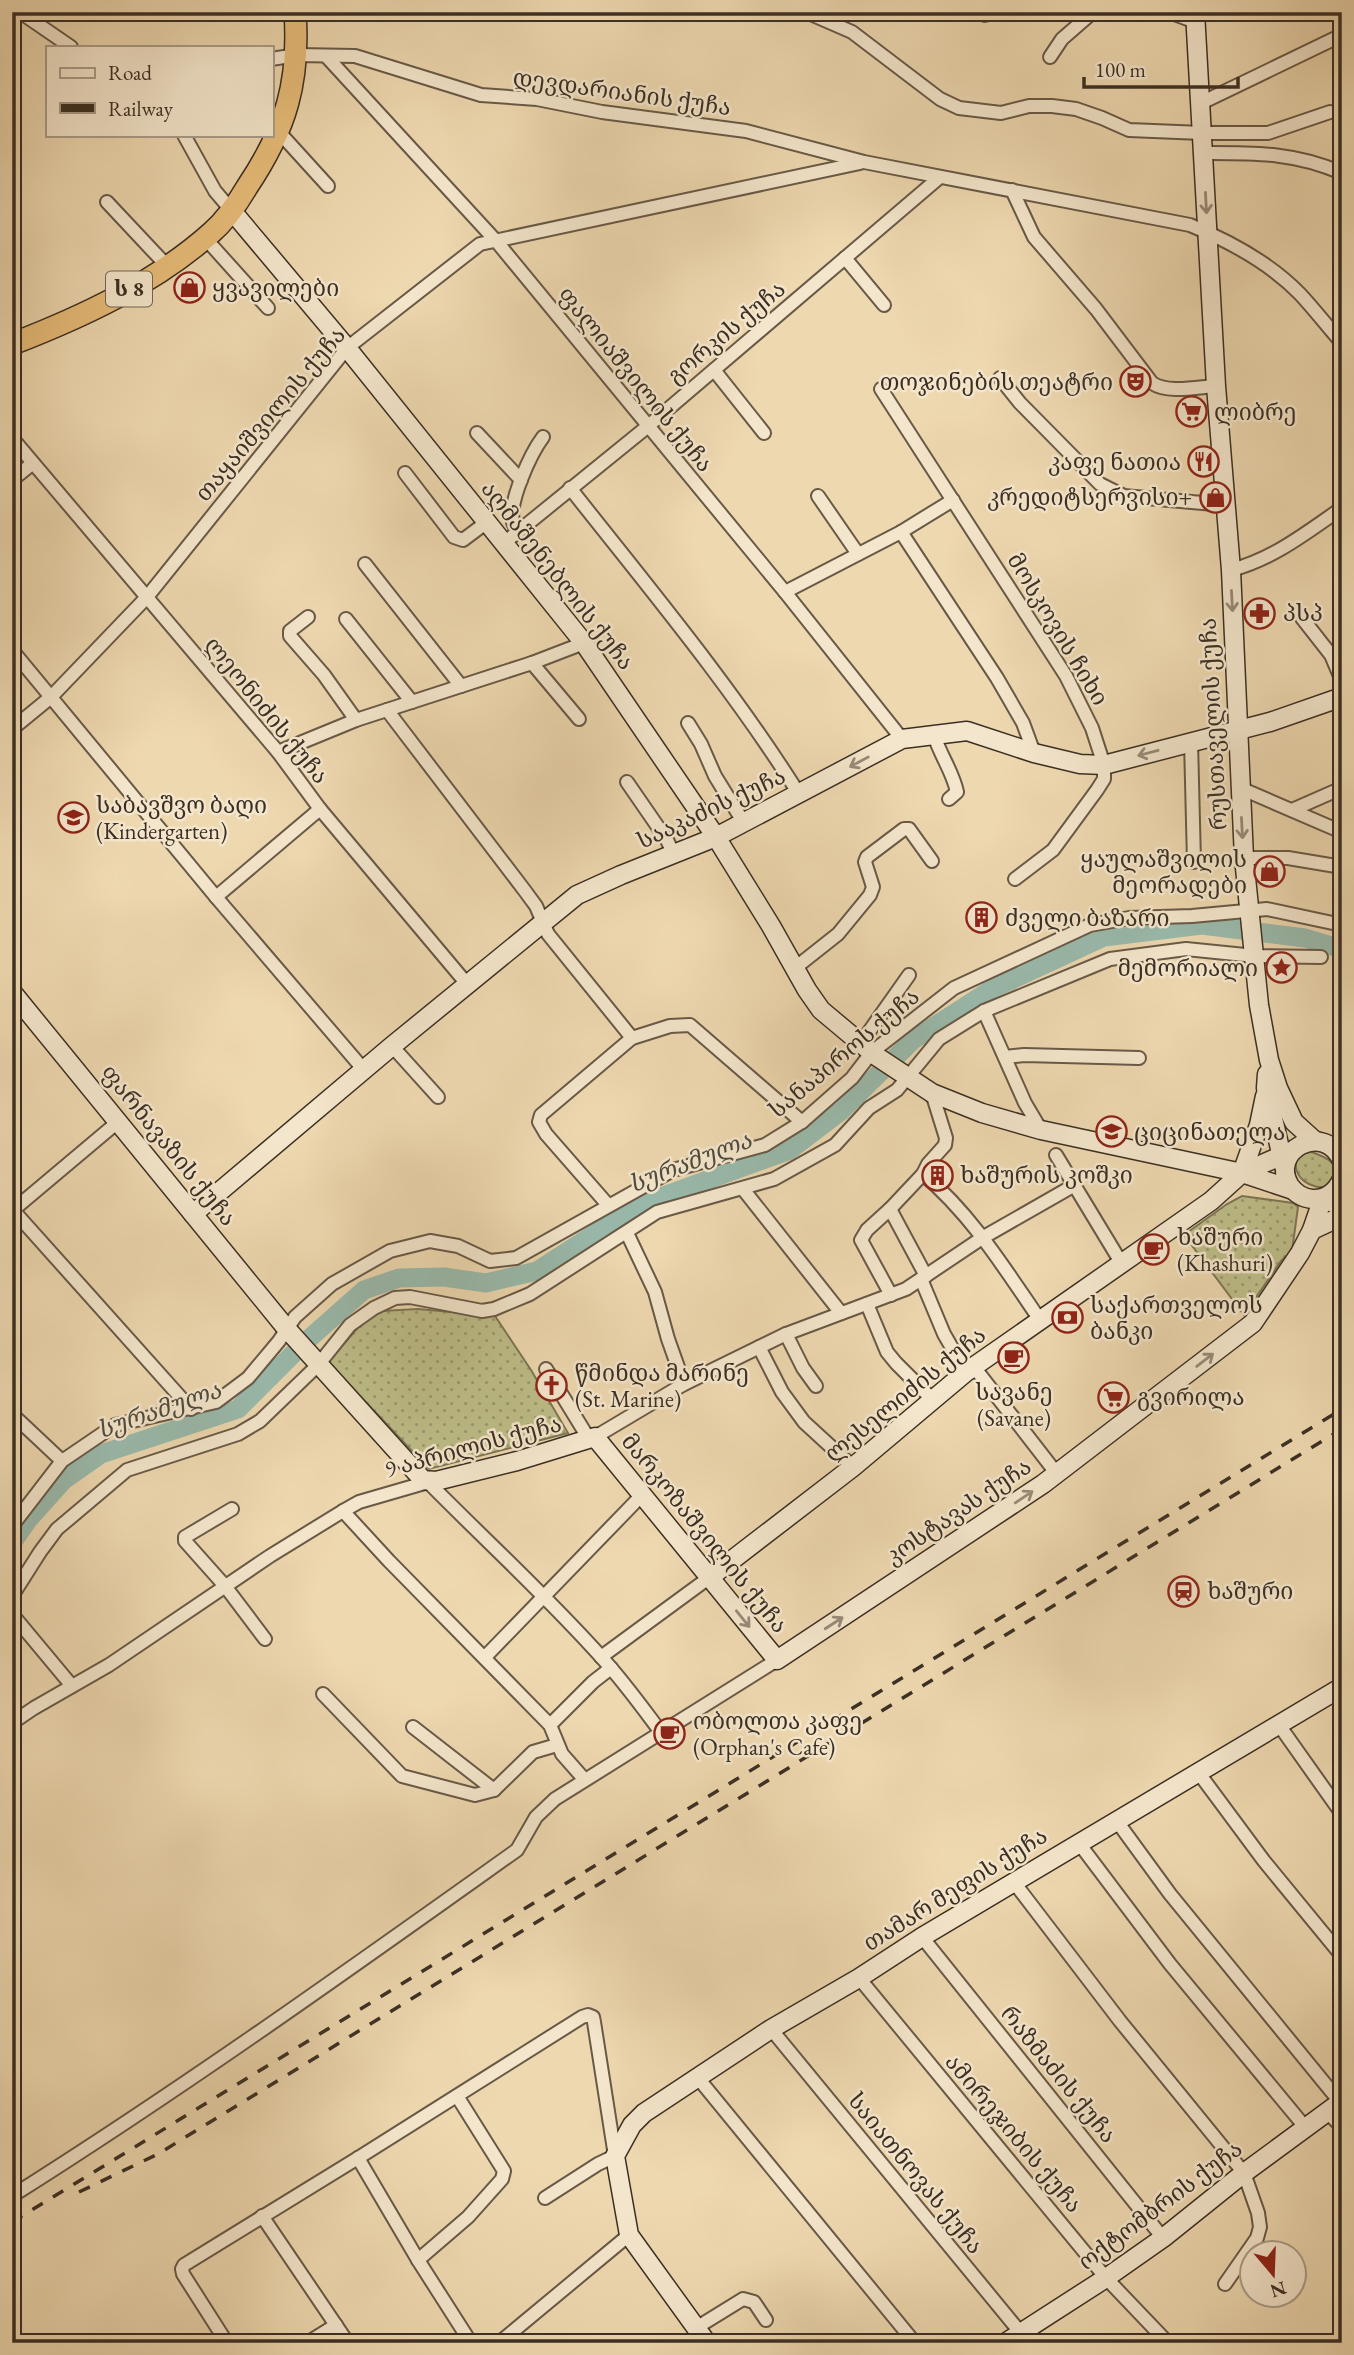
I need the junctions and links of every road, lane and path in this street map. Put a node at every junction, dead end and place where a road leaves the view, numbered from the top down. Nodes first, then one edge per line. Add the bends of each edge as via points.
1 (20, 12) edge
2 (295, 12) edge
3 (806, 12) edge
4 (982, 12) edge
5 (994, 12) edge
6 (1093, 12) edge
7 (1169, 12) edge
8 (1195, 17) edge
9 (1342, 35) edge
10 (70, 46) edge
11 (297, 55) junction
12 (326, 56) junction
13 (1050, 58) dead end
14 (273, 59) edge
15 (1200, 103) junction
16 (1330, 112) dead end
17 (278, 131) junction
18 (1202, 133) junction
19 (185, 136) edge
20 (1203, 153) junction
21 (864, 162) junction
22 (1342, 173) edge
23 (940, 177) junction
24 (328, 186) dead end
25 (1012, 190) junction
26 (107, 202) dead end
27 (232, 211) junction
28 (1208, 233) junction
29 (205, 238) junction
30 (497, 242) junction
31 (845, 258) junction
32 (168, 267) junction
33 (884, 304) dead end
34 (268, 308) dead end
35 (1342, 343) edge
36 (12, 344) edge
37 (347, 348) junction
38 (714, 370) junction
39 (1000, 378) dead end
40 (1216, 386) junction
41 (881, 389) dead end
42 (647, 426) junction
43 (477, 433) dead end
44 (764, 433) dead end
45 (543, 437) dead end
46 (12, 438) edge
47 (33, 463) junction
48 (405, 473) dead end
49 (12, 480) edge
50 (521, 480) junction
51 (570, 488) junction
52 (818, 496) dead end
53 (953, 500) junction
54 (1225, 505) junction
55 (1342, 508) edge
56 (487, 522) junction
57 (519, 531) junction
58 (901, 532) junction
59 (504, 543) junction
60 (858, 554) junction
61 (365, 564) dead end
62 (1231, 570) junction
63 (785, 592) junction
64 (147, 597) junction
65 (308, 617) dead end
66 (1302, 618) dead end
67 (346, 620) dead end
68 (584, 643) junction
69 (12, 650) edge
70 (532, 663) junction
71 (1342, 681) edge
72 (461, 686) junction
73 (1342, 696) edge
74 (51, 697) junction
75 (412, 702) junction
76 (387, 710) junction
77 (579, 719) dead end
78 (356, 720) junction
79 (688, 723) dead end
80 (12, 729) edge
81 (1238, 730) junction
82 (934, 735) junction
83 (902, 739) junction
84 (1191, 741) junction
85 (278, 752) junction
86 (1034, 753) junction
87 (1104, 765) junction
88 (627, 782) dead end
89 (1240, 788) junction
90 (1342, 788) edge
91 (799, 793) junction
92 (949, 799) dead end
93 (320, 809) junction
94 (1292, 810) junction
95 (744, 823) junction
96 (1342, 832) edge
97 (716, 837) junction
98 (674, 855) junction
99 (1244, 858) junction
100 (932, 861) dead end
101 (1194, 862) dead end
102 (1342, 867) edge
103 (1015, 879) dead end
104 (216, 897) junction
105 (1250, 911) junction
106 (542, 922) junction
107 (1342, 925) edge
108 (1254, 953) junction
109 (1321, 957) dead end
110 (795, 968) junction
111 (909, 975) dead end
112 (467, 984) junction
113 (12, 992) edge
114 (984, 1011) junction
115 (632, 1038) junction
116 (392, 1046) junction
117 (870, 1051) junction
118 (1005, 1057) junction
119 (1139, 1058) dead end
120 (1269, 1060) junction
121 (364, 1070) junction
122 (906, 1075) junction
123 (1266, 1088) junction
124 (932, 1093) junction
125 (438, 1097) dead end
126 (119, 1121) junction
127 (802, 1122) junction
128 (1041, 1130) junction
129 (1315, 1141) junction
130 (1340, 1154) edge
131 (1056, 1155) dead end
132 (1287, 1158) junction
133 (1242, 1173) junction
134 (923, 1174) junction
135 (1342, 1180) edge
136 (1073, 1186) junction
137 (743, 1189) junction
138 (1293, 1190) junction
139 (1323, 1198) junction
140 (608, 1205) junction
141 (1342, 1207) edge
142 (890, 1209) junction
143 (13, 1210) edge
144 (193, 1214) junction
145 (1342, 1216) edge
146 (1312, 1230) junction
147 (627, 1233) junction
148 (982, 1238) junction
149 (1122, 1264) junction
150 (923, 1278) junction
151 (891, 1295) junction
152 (867, 1304) junction
153 (841, 1313) junction
154 (1040, 1320) junction
155 (287, 1329) junction
156 (786, 1334) junction
157 (759, 1347) junction
158 (315, 1361) junction
159 (546, 1369) dead end
160 (970, 1369) junction
161 (684, 1384) junction
162 (816, 1386) dead end
163 (932, 1399) junction
164 (191, 1409) junction
165 (12, 1413) edge
166 (592, 1438) junction
167 (62, 1461) junction
168 (853, 1467) junction
169 (1057, 1474) junction
170 (428, 1482) junction
171 (642, 1495) junction
172 (232, 1509) dead end
173 (344, 1511) junction
174 (12, 1526) edge
175 (710, 1577) junction
176 (225, 1586) junction
177 (544, 1595) junction
178 (12, 1596) edge
179 (12, 1614) edge
180 (265, 1639) dead end
181 (485, 1657) junction
182 (601, 1657) junction
183 (777, 1660) junction
184 (611, 1668) junction
185 (72, 1686) junction
186 (1342, 1687) edge
187 (323, 1694) dead end
188 (12, 1723) edge
189 (551, 1725) junction
190 (1279, 1725) junction
191 (414, 1727) dead end
192 (660, 1731) junction
193 (557, 1745) junction
194 (1198, 1773) junction
195 (584, 1779) junction
196 (494, 1790) junction
197 (1342, 1814) edge
198 (1116, 1820) junction
199 (1078, 1842) junction
200 (1013, 1881) junction
201 (922, 1937) junction
202 (1342, 1956) edge
203 (859, 1978) junction
204 (771, 2029) junction
205 (698, 2078) junction
206 (457, 2096) junction
207 (1336, 2105) edge
208 (1305, 2127) junction
209 (1342, 2127) edge
210 (615, 2156) junction
211 (358, 2158) junction
212 (1244, 2174) junction
213 (12, 2196) edge
214 (545, 2198) dead end
215 (262, 2216) junction
216 (629, 2235) junction
217 (1163, 2238) junction
218 (418, 2260) junction
219 (1106, 2278) junction
220 (1226, 2284) dead end
221 (766, 2320) dead end
222 (336, 2325) junction
223 (701, 2336) edge
224 (1018, 2340) edge
225 (227, 2343) edge
226 (307, 2343) edge
227 (348, 2343) edge
228 (471, 2343) edge
229 (499, 2343) edge
230 (915, 2343) edge
231 (1168, 2343) edge

1 - 10 street
2 - 11 highway, ს 8
3 - 18 street via 852,32 940,99 959,108 1001,113 1052,106 1076,109 1129,130
4 - 5 street
6 - 13 street via 1062,39
7 - 8 street
8 - 15 street, რუსთაველის ქუჩა
9 - 15 street
11 - 12 street, დევდარიანის ქუჩა
11 - 14 street, დევდარიანის ქუჩა
11 - 17 highway, ს 8 via 291,97
12 - 21 street, დევდარიანის ქუჩა via 355,56 481,95 537,99 603,113 746,131
12 - 30 street, ფალიაშვილის ქუჩა
15 - 18 street, რუსთაველის ქუჩა
16 - 18 street via 1268,133
17 - 24 street
17 - 27 highway, ს 8
18 - 20 street, რუსთაველის ქუჩა
19 - 27 street, აღმაშენებლის ქუჩა via 215,191
20 - 22 street via 1287,156
20 -> 28 street, რუსთაველის ქუჩა
21 - 23 street, დევდარიანის ქუჩა
21 - 30 street, თაყაიშვილის ქუჩა
23 - 25 street
23 - 31 street, გორკის ქუჩა
25 - 28 street via 1190,225
25 - 40 street via 1034,237 1152,383 1170,388
26 - 32 street
27 - 29 highway, ს 8
27 - 37 street, აღმაშენებლის ქუჩა
28 - 35 street via 1261,262 1298,293
28 - 40 street, რუსთაველის ქუჩა
29 - 32 highway, ს 8
29 - 34 street
30 - 37 street, თაყაიშვილის ქუჩა via 481,244
30 - 42 street, ფალიაშვილის ქუჩა
31 - 33 street
31 - 38 street, გორკის ქუჩა
32 - 36 highway, ს 8 via 118,296
37 - 56 street, აღმაშენებლის ქუჩა
37 - 64 street, თაყაიშვილის ქუჩა
38 - 42 street, გორკის ქუჩა
38 - 44 street
39 - 54 street via 1100,484 1124,496
40 - 54 street, რუსთაველის ქუჩა
41 - 53 street, მოსკოვის ჩიხი
42 - 51 street, გორკის ქუჩა
42 - 63 street, ფალიაშვილის ქუჩა
43 - 50 street
45 - 50 street
46 - 47 street, ლეონიძის ქუჩა
47 - 49 street
47 - 64 street, ლეონიძის ქუჩა
48 - 56 street via 454,537 463,540
50 - 57 street via 512,521
51 - 57 street, გორკის ქუჩა
51 - 91 street via 725,684
52 - 60 street
53 - 58 street
53 - 87 street, მოსკოვის ჩიხი via 1066,676
54 - 62 street, რუსთაველის ქუჩა
55 - 62 street via 1270,556
56 - 59 street, აღმაშენებლის ქუჩა
57 - 59 street, გორკის ქუჩა
58 - 60 street
58 - 86 street via 997,678
59 - 68 street, აღმაშენებლის ქუჩა
60 - 63 street
61 - 72 street
62 -> 81 street, რუსთაველის ქუჩა
63 - 83 street, ფალიაშვილის ქუჩა
64 - 74 street, თაყაიშვილის ქუჩა
64 - 85 street, ლეონიძის ქუჩა
65 - 78 street via 290,636
66 - 71 street via 1331,655
67 - 75 street
68 - 70 street
68 - 97 street, აღმაშენებლის ქუჩა
69 - 74 street
70 - 72 street
70 - 77 street
72 - 75 street
73 - 81 street, სააკაძის ქუჩა
74 - 80 street, თაყაიშვილის ქუჩა
74 - 104 street
75 - 76 street
76 - 78 street
76 - 106 street via 536,906
78 - 85 street
79 - 95 street
81 - 84 street, სააკაძის ქუჩა
81 - 89 street, რუსთაველის ქუჩა
82 - 83 street, სააკაძის ქუჩა
82 - 86 street, სააკაძის ქუჩა via 967,731
82 - 92 street via 956,783 957,792
83 -> 91 street, სააკაძის ქუჩა
84 -> 87 street, სააკაძის ქუჩა
84 - 101 street
85 - 93 street, ლეონიძის ქუჩა
86 - 87 street, სააკაძის ქუჩა
87 - 103 street via 1104,779 1053,850
88 - 98 street
89 - 94 street
89 -> 99 street, რუსთაველის ქუჩა
90 - 94 street
91 - 95 street, სააკაძის ქუჩა
93 - 104 street
93 - 112 street, ლეონიძის ქუჩა
94 - 96 street
95 - 97 street, სააკაძის ქუჩა
97 - 98 street, სააკაძის ქუჩა
97 - 110 street, აღმაშენებლის ქუჩა
98 - 106 street, სააკაძის ქუჩა via 577,895
99 - 102 street via 1288,858
99 - 105 street, რუსთაველის ქუჩა
100 - 110 street via 909,829 904,829 865,862 873,891 838,934
104 - 121 street
105 - 107 street, სანაპიროს ქუჩა via 1266,909
105 - 108 street, რუსთაველის ქუჩა
105 - 117 street, სანაპიროს ქუჩა via 1129,918 1090,925 954,988
106 - 112 street, სააკაძის ქუჩა
106 - 115 street
108 - 109 street
108 - 114 street via 1186,949 1110,959
108 - 120 street, რუსთაველის ქუჩა
110 - 117 street, აღმაშენებლის ქუჩა via 821,1010
111 - 117 street
112 - 116 street, სააკაძის ქუჩა
113 - 126 street, ფარნავაზის ქუჩა
114 - 118 street
114 - 122 street via 939,1039
115 - 127 street via 690,1025
115 - 140 street via 541,1115 539,1122
116 - 121 street, სააკაძის ქუჩა
116 - 125 street
117 - 122 street, აღმაშენებლის ქუჩა
117 - 127 street, სანაპიროს ქუჩა via 852,1078
118 - 119 street
118 - 128 street
120 - 123 street, რუსთაველის ქუჩა
120 - 129 street, რუსთაველის ქუჩა via 1288,1112
121 - 144 street, სააკაძის ქუჩა
122 - 124 street
122 - 137 street via 897,1090 869,1108 835,1145 774,1179
123 - 132 street, რუსთაველის ქუჩა
123 - 133 street
124 - 128 street via 982,1114
124 - 134 street via 946,1142
126 - 143 street
126 - 144 street, ფარნავაზის ქუჩა
127 - 140 street, სანაპიროს ქუჩა via 765,1145 673,1170
128 - 133 street
129 - 130 street
129 - 132 street via 1302,1144
131 - 136 street
132 - 133 street
132 - 138 street, რუსთაველის ქუჩა
133 - 138 street
133 - 149 street, ლესელიძის ქუჩა via 1211,1201
134 - 142 street
134 - 148 street
135 - 139 street
136 - 148 street, 9 აპრილის ქუჩა
136 - 149 street
137 - 147 street via 657,1212
137 - 153 street
138 - 139 street via 1305,1198
139 - 141 street
139 - 146 street, კოსტავას ქუჩა
140 - 155 street, სანაპიროს ქუჩა via 516,1258 490,1261 430,1241 390,1251 332,1284
142 - 150 street
142 - 151 street via 861,1240
143 - 164 street
144 - 155 street, ფარნავაზის ქუჩა
145 - 146 street
169 -> 146 street, კოსტავას ქუჩა via 1253,1323
147 - 158 street via 530,1294 494,1309 395,1298 350,1325
147 - 161 street via 655,1292
148 - 150 street, 9 აპრილის ქუჩა
148 - 154 street
149 - 154 street, ლესელიძის ქუჩა
150 - 151 street, 9 აპრილის ქუჩა
150 - 160 street via 944,1334
151 - 152 street, 9 აპრილის ქუჩა
152 - 153 street, 9 აპრილის ქუჩა
152 - 163 street via 887,1352
153 - 156 street, 9 აპრილის ქუჩა
154 - 160 street, ლესელიძის ქუჩა
155 - 158 street, ფარნავაზის ქუჩა
155 - 164 street, სანაპიროს ქუჩა via 238,1388 216,1402
156 - 157 street, 9 აპრილის ქუჩა
156 - 162 street
157 - 161 street, 9 აპრილის ქუჩა
157 - 168 street via 804,1422
158 - 170 street via 410,1468
158 - 178 street via 261,1422 238,1434 127,1470 57,1529
159 - 166 street
160 - 163 street, ლესელიძის ქუჩა
160 - 169 street
161 - 166 street, 9 აპრილის ქუჩა
163 - 168 street, ლესელიძის ქუჩა
164 - 167 street, სანაპიროს ქუჩა via 115,1425
165 - 167 street
166 - 170 street, 9 აპრილის ქუჩა
166 - 171 street, მარკოზაშვილის ქუჩა
167 - 174 street, სანაპიროს ქუჩა
168 - 175 street, ლესელიძის ქუჩა
183 -> 169 street, კოსტავას ქუჩა
170 - 173 street, 9 აპრილის ქუჩა via 359,1502
170 - 177 street
171 - 175 street, მარკოზაშვილის ქუჩა
171 - 177 street
172 - 176 street via 185,1537 186,1545
173 - 176 street, 9 აპრილის ქუჩა
173 - 181 street
175 - 182 street, ლესელიძის ქუჩა
175 -> 183 street, მარკოზაშვილის ქუჩა
176 - 180 street
176 - 185 street, 9 აპრილის ქუჩა
177 - 181 street
177 - 182 street
179 - 185 street
181 - 189 street
182 - 184 street
183 - 192 street, კოსტავას ქუჩა
184 - 189 street
184 - 192 street
185 - 188 street, 9 აპრილის ქუჩა
186 - 190 street, თამარ მეფის ქუჩა
187 - 196 street via 402,1776 475,1795
189 - 193 street
190 - 194 street, თამარ მეფის ქუჩა
190 - 197 street
191 - 196 street
192 - 195 street, კოსტავას ქუჩა
193 - 195 street
193 - 196 street via 533,1752
194 - 198 street, თამარ მეფის ქუჩა
194 - 202 street
195 - 213 street, კოსტავას ქუჩა via 545,1807 517,1850 296,2007
198 - 199 street, თამარ მეფის ქუჩა
198 - 207 street
199 - 200 street, თამარ მეფის ქუჩა
199 - 208 street via 1170,1964
200 - 201 street, თამარ მეფის ქუჩა
200 - 212 street
201 - 203 street, თამარ მეფის ქუჩა
201 - 217 street, რაზმაძის ქუჩა
203 - 204 street, თამარ მეფის ქუჩა
203 - 219 street, ამირეჯიბის ქუჩა
204 - 205 street, თამარ მეფის ქუჩა
204 - 224 street, საიათნოვას ქუჩა
205 - 210 street, თამარ მეფის ქუჩა via 638,2119
205 - 230 street
206 - 210 street via 588,2015 594,2022
206 - 211 street
206 - 218 street via 504,2171 468,2217
207 - 208 street, ოქტომბრის ქუჩა
207 - 209 street
208 - 212 street, ოქტომბრის ქუჩა
210 - 214 street
210 - 216 street
211 - 215 street
211 - 218 street
212 - 217 street, ოქტომბრის ქუჩა
212 - 220 street via 1260,2227
215 - 222 street
215 - 225 street via 182,2269
216 - 223 street
216 - 229 street
217 - 219 street, ოქტომბრის ქუჩა
218 - 228 street
219 - 224 street, ოქტომბრის ქუჩა
219 - 231 street, ამირეჯიბის ქუჩა
221 - 223 street via 754,2302 743,2299
222 - 226 street
222 - 227 street

